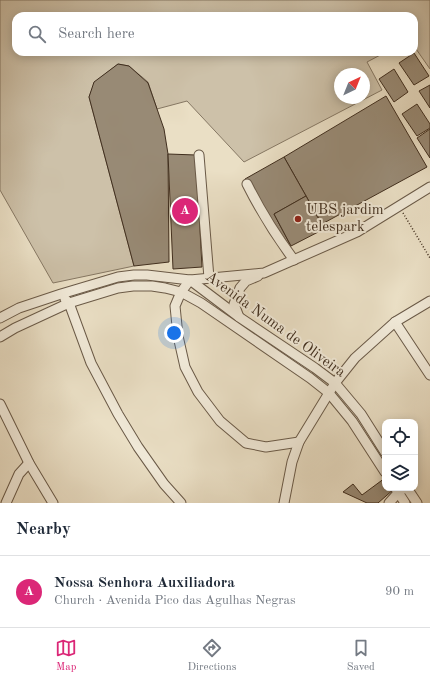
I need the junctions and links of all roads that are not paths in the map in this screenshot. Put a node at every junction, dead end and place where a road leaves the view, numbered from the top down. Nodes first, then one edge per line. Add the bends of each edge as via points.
1 (200, 155) dead end
2 (247, 184) dead end
3 (430, 187) edge
4 (294, 260) junction
5 (264, 273) junction
6 (209, 278) junction
7 (190, 280) junction
8 (181, 292) junction
9 (61, 294) junction
10 (430, 301) edge
11 (69, 303) junction
12 (239, 317) junction
13 (0, 318) edge
14 (394, 322) junction
15 (0, 337) edge
16 (430, 375) edge
17 (336, 383) junction
18 (328, 393) junction
19 (0, 404) edge
20 (299, 442) junction
21 (382, 447) edge
22 (29, 463) junction
23 (382, 467) edge
24 (399, 491) edge
25 (402, 491) edge
26 (403, 491) edge
27 (6, 503) edge
28 (53, 503) edge
29 (180, 503) edge
30 (284, 503) edge
31 (389, 503) edge
32 (405, 503) edge
33 (417, 503) edge

1 - 6 street
2 - 4 street
3 - 4 street via 357,232
4 - 5 street
5 - 6 street
5 - 12 street via 246,281 240,288 234,304
6 - 7 street
7 - 8 street
7 - 9 street via 134,275 118,277
7 - 12 street, Avenida Numa de Oliveira
8 - 11 street, Avenida Numa de Oliveira via 152,286 133,286
8 - 18 street, Avenida Numa de Oliveira via 201,303
8 - 20 street via 175,306 185,367 198,392 220,421 246,443 266,447
9 - 11 street
9 - 13 street via 19,308
10 - 14 street
11 - 15 street, Avenida Numa de Oliveira
11 - 29 street via 91,363 118,414 138,447
12 - 17 street, Avenida Numa de Oliveira
14 - 16 street
14 - 17 street via 355,358
17 - 18 street
17 - 21 street, Avenida Numa de Oliveira via 361,414
18 - 20 street
18 - 23 street, Avenida Numa de Oliveira via 352,421
19 - 22 street
20 - 30 street via 292,462
22 - 27 street via 19,474
22 - 28 street
24 - 31 street
25 - 32 street
26 - 33 street

